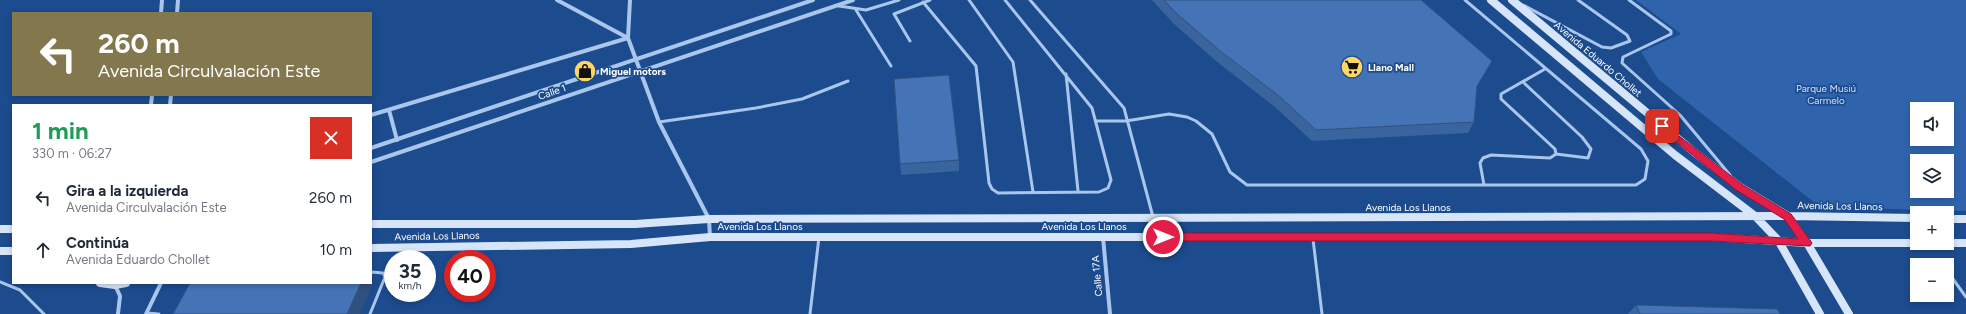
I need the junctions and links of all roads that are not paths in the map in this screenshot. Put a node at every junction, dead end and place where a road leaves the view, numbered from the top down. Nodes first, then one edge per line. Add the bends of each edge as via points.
1 (162, 0) edge
2 (178, 0) edge
3 (557, 0) edge
4 (630, 0) edge
5 (813, 0) edge
6 (853, 0) edge
7 (899, 0) edge
8 (930, 0) edge
9 (969, 0) edge
10 (1005, 0) edge
11 (1030, 0) edge
12 (1464, 0) edge
13 (1491, 0) edge
14 (1513, 0) edge
15 (1578, 0) edge
16 (1629, 0) edge
17 (923, 2) junction
18 (837, 5) junction
19 (856, 10) junction
20 (161, 12) edge
21 (177, 12) edge
22 (628, 38) junction
23 (910, 41) dead end
24 (636, 60) junction
25 (891, 66) dead end
26 (1545, 68) junction
27 (640, 70) junction
28 (1066, 74) junction
29 (848, 81) dead end
30 (1522, 82) junction
31 (389, 110) junction
32 (372, 115) edge
33 (1128, 120) junction
34 (1096, 121) junction
35 (659, 122) junction
36 (397, 140) junction
37 (372, 148) edge
38 (1556, 154) junction
39 (372, 162) edge
40 (1484, 185) junction
41 (1740, 187) junction
42 (1033, 192) junction
43 (1078, 192) junction
44 (1755, 216) junction
45 (1788, 216) junction
46 (1153, 218) junction
47 (1910, 218) edge
48 (709, 219) junction
49 (1954, 219) edge
50 (1966, 219) edge
51 (372, 224) edge
52 (0, 229) edge
53 (12, 229) edge
54 (710, 237) junction
55 (818, 237) junction
56 (1103, 237) junction
57 (1313, 237) junction
58 (1778, 240) junction
59 (1807, 243) junction
60 (1966, 243) edge
61 (372, 248) edge
62 (0, 251) edge
63 (12, 251) edge
64 (372, 272) edge
65 (1954, 281) edge
66 (0, 282) edge
67 (108, 284) edge
68 (120, 284) edge
69 (162, 284) edge
70 (115, 285) junction
71 (1966, 298) edge
72 (44, 314) edge
73 (118, 314) edge
74 (147, 314) edge
75 (159, 314) edge
76 (370, 314) edge
77 (810, 314) edge
78 (1110, 314) edge
79 (1322, 314) edge
80 (1820, 314) edge
81 (1849, 314) edge

1 - 20 street
2 - 21 street
3 - 22 street
4 - 22 street
5 - 24 street, Calle 1
6 - 18 street, Calle 1
7 - 19 lane via 866,10
8 - 17 lane
9 - 42 lane via 1013,62
10 - 28 lane
11 - 33 lane via 1116,98 1124,108
12 - 26 lane
13 - 44 street via 1675,155
14 - 15 lane via 1602,47 1611,48 1630,42 1627,35
14 - 41 street, Avenida Eduardo Chollet via 1641,109
16 - 41 lane via 1671,31 1671,34 1623,57 1622,63 1680,115
17 - 23 lane via 894,14
17 - 42 lane via 976,66 992,188 998,193
18 - 19 lane
18 - 27 street, Calle 1
19 - 25 lane
22 - 24 street
22 - 31 street
24 - 27 street
24 - 36 street, Calle 1
26 - 30 lane
26 - 40 lane via 1641,149 1648,161 1645,179 1636,185
27 - 35 street
27 - 39 street, Calle 1
28 - 34 lane via 1092,108
28 - 43 lane
29 - 35 lane via 802,99
30 - 38 lane via 1502,94 1501,99 1549,143
30 - 38 lane via 1582,137 1591,149 1588,158
31 - 32 street
31 - 36 street
33 - 34 lane
33 - 40 lane via 1168,113 1187,116 1214,136 1228,170 1234,178 1247,185
33 - 46 lane
34 - 43 lane via 1111,180 1108,188 1099,192
35 - 48 street
36 - 37 street, Calle 1
38 - 40 lane via 1550,158 1491,154 1480,163
41 - 45 street, Avenida Eduardo Chollet
42 - 43 lane
44 - 45 street, Avenida Los Llanos
44 - 46 street, Avenida Los Llanos
44 - 58 street
45 - 47 street, Avenida Los Llanos
45 - 59 street
46 - 48 street, Avenida Los Llanos
48 - 51 street, Avenida Los Llanos via 635,224
48 - 54 street
49 - 50 street
52 - 53 street
54 - 55 street, Avenida Los Llanos
54 - 61 street, Avenida Los Llanos via 630,244
55 - 56 street, Avenida Los Llanos
55 - 77 lane
56 - 57 street, Avenida Los Llanos
56 - 78 street, Calle 17A
57 - 58 street, Avenida Los Llanos via 1711,237
57 - 79 lane
58 - 59 street, Avenida Los Llanos
58 - 80 street
59 - 60 street, Avenida Los Llanos
59 - 81 street
62 - 63 street
64 - 76 lane via 383,272 385,277
65 - 71 lane
66 - 72 lane via 18,288 32,299
67 - 70 street
68 - 70 street
69 - 74 street
70 - 73 street via 120,296
74 - 75 lane

